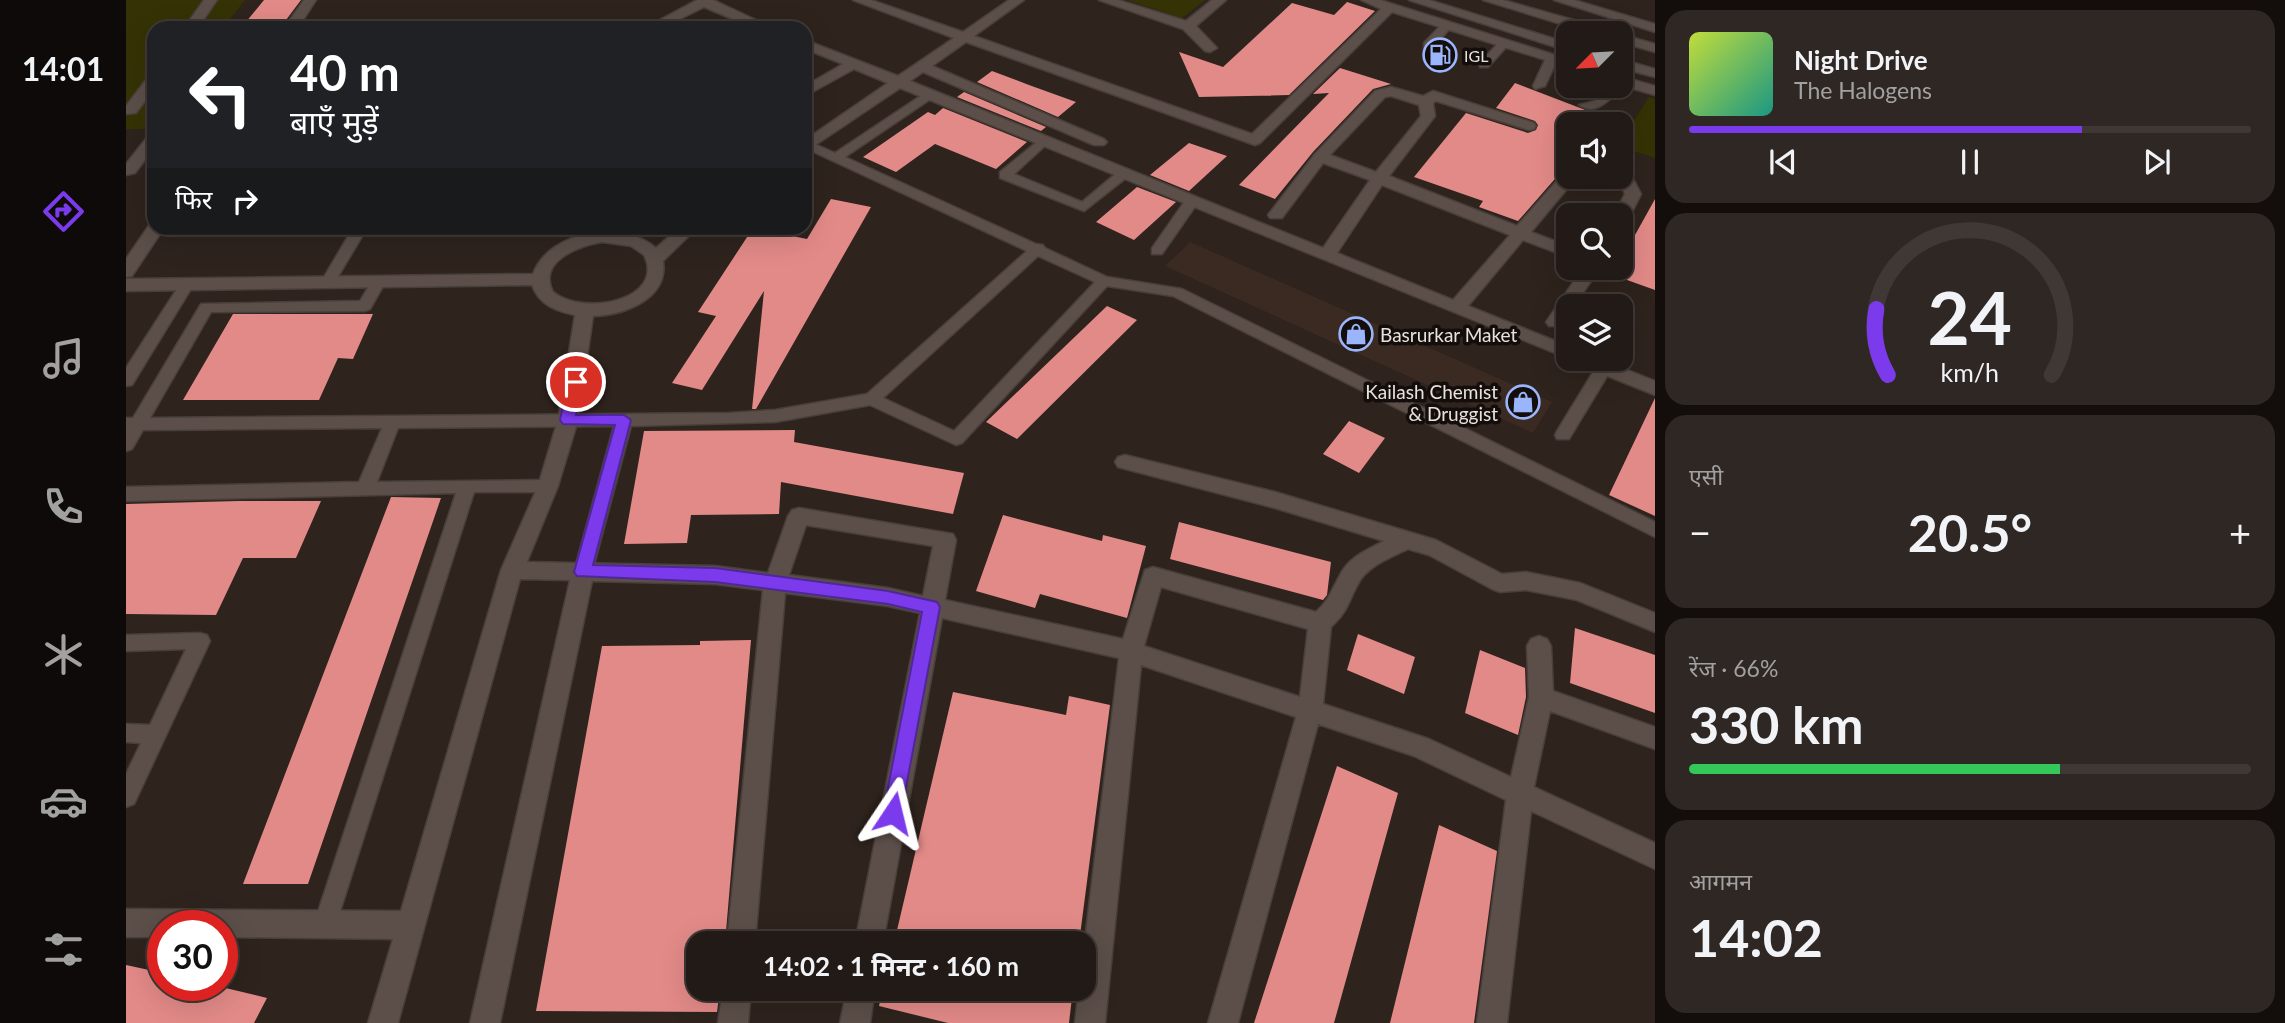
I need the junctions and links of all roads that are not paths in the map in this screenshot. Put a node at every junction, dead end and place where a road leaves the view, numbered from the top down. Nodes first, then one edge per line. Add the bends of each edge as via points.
1 (211, 0) edge
2 (310, 0) edge
3 (859, 0) edge
4 (1018, 0) edge
5 (1105, 0) edge
6 (1220, 0) edge
7 (1367, 0) edge
8 (1415, 0) edge
9 (1489, 0) edge
10 (1560, 0) edge
11 (705, 1) edge
12 (1390, 7) junction
13 (196, 21) edge
14 (296, 21) edge
15 (666, 21) edge
16 (750, 21) edge
17 (1562, 21) edge
18 (1447, 25) junction
19 (1188, 26) junction
20 (1655, 27) edge
21 (966, 37) junction
22 (1633, 42) edge
23 (1504, 43) junction
24 (1556, 43) edge
25 (812, 47) edge
26 (1210, 48) dead end
27 (1655, 48) edge
28 (1428, 52) dead end
29 (1552, 58) junction
30 (1556, 60) edge
31 (853, 64) junction
32 (1484, 65) dead end
33 (923, 67) junction
34 (1633, 67) edge
35 (1655, 73) edge
36 (951, 79) junction
37 (900, 84) junction
38 (1633, 85) edge
39 (1539, 86) dead end
40 (812, 88) edge
41 (1655, 91) edge
42 (928, 95) junction
43 (1604, 98) edge
44 (1426, 102) junction
45 (147, 104) edge
46 (1585, 105) dead end
47 (142, 122) edge
48 (1530, 126) dead end
49 (1043, 141) junction
50 (812, 142) edge
51 (1099, 142) dead end
52 (812, 148) edge
53 (1320, 157) junction
54 (836, 158) junction
55 (127, 172) edge
56 (1124, 174) junction
57 (1379, 178) junction
58 (1559, 189) edge
59 (1192, 201) junction
60 (1276, 215) dead end
61 (1521, 233) junction
62 (151, 235) edge
63 (356, 235) edge
64 (681, 235) edge
65 (1556, 247) edge
66 (1038, 248) junction
67 (1157, 251) dead end
68 (1326, 256) junction
69 (655, 260) junction
70 (126, 272) edge
71 (539, 279) junction
72 (1583, 280) edge
73 (379, 281) junction
74 (1104, 281) junction
75 (328, 282) junction
76 (187, 284) junction
77 (126, 285) edge
78 (1456, 308) junction
79 (585, 310) junction
80 (1555, 323) dead end
81 (1556, 348) edge
82 (1602, 371) edge
83 (1612, 371) edge
84 (126, 382) edge
85 (1655, 388) edge
86 (872, 399) junction
87 (568, 420) junction
88 (624, 420) junction
89 (392, 422) junction
90 (132, 424) edge
91 (1563, 435) dead end
92 (126, 445) edge
93 (1125, 462) dead end
94 (467, 486) junction
95 (548, 486) junction
96 (365, 489) junction
97 (126, 494) edge
98 (1655, 530) edge
99 (1406, 540) junction
100 (512, 570) junction
101 (583, 572) junction
102 (775, 583) junction
103 (931, 607) junction
104 (1320, 623) junction
105 (1655, 623) edge
106 (126, 643) edge
107 (1539, 646) dead end
108 (1130, 651) junction
109 (1541, 697) junction
110 (1310, 711) junction
111 (126, 733) edge
112 (156, 734) junction
113 (1655, 738) edge
114 (1520, 793) junction
115 (126, 797) edge
116 (1655, 856) edge
117 (126, 923) edge
118 (325, 924) junction
119 (411, 925) junction
120 (742, 931) edge
121 (871, 931) edge
122 (736, 1001) edge
123 (859, 1001) edge
124 (383, 1023) edge
125 (485, 1023) edge
126 (733, 1023) edge
127 (855, 1023) edge
128 (1090, 1023) edge
129 (1223, 1023) edge
130 (1492, 1023) edge

1 - 13 street
2 - 14 street
3 - 21 street
4 - 21 street
5 - 19 street
6 - 19 street
7 - 12 street
8 - 24 street
9 - 17 street
10 - 20 street
11 - 15 street
11 - 16 street
12 - 18 street
12 - 21 street via 1255,140
18 - 23 street
18 - 28 lane via 1430,43
19 - 26 street
21 - 33 street
22 - 27 street
23 - 29 street
23 - 32 lane
25 - 31 street
29 - 30 street
29 - 39 lane
31 - 37 street
31 - 40 street
33 - 36 street
33 - 37 street
34 - 35 street
36 - 42 street
36 - 51 street
37 - 42 street
37 - 50 street
38 - 41 street
42 - 49 street
42 - 54 lane
43 - 46 lane via 1598,104
44 - 48 street via 1433,95
44 - 53 street via 1391,91 1380,94
44 - 57 street via 1428,116
45 - 47 street
47 - 55 street
49 - 56 street
49 - 56 lane via 1005,175 1084,207
52 - 54 lane
53 - 57 street
53 - 60 street
54 - 66 lane
56 - 59 street
57 - 61 street
57 - 68 street
58 - 61 street
59 - 67 lane
59 - 68 street
61 - 65 street
61 - 78 street
62 - 70 street
63 - 75 lane
64 - 69 street
66 - 74 lane
66 - 86 lane
68 - 78 street
69 - 71 street via 636,242 611,237 583,240 552,256
69 - 79 street via 657,271 648,289 625,303
71 - 73 street
71 - 79 street via 551,300
72 - 80 street
73 - 75 street
73 - 90 lane via 365,306 206,307
74 - 86 lane via 956,439
74 - 98 lane via 1177,292
75 - 76 street
76 - 77 street
76 - 84 lane
78 - 81 street
79 - 87 street
82 - 91 lane
83 - 85 street
86 - 88 lane via 775,416
87 - 88 lane
87 - 89 lane
87 - 95 street
88 - 101 lane
89 - 90 lane
89 - 96 lane
90 - 92 lane
93 - 99 street via 1275,500
94 - 95 lane
94 - 96 lane
94 - 118 lane
95 - 100 street
96 - 97 lane
99 - 104 street via 1363,562 1349,578 1338,606
99 - 105 street via 1436,549 1500,583 1526,581 1580,592
100 - 101 street
100 - 119 street
101 - 102 street via 715,575
101 - 125 street
102 - 103 street
102 - 103 street via 799,516 945,540
102 - 120 street
103 - 108 street
103 - 121 street
104 - 108 street via 1153,576
104 - 110 street
106 - 112 lane via 200,642
107 - 109 street
108 - 110 street
108 - 128 street
109 - 113 street
109 - 114 street
110 - 114 street via 1420,747
110 - 129 street
111 - 112 lane
112 - 115 lane
114 - 116 street
114 - 130 street
117 - 118 street
118 - 119 street
119 - 124 street
122 - 126 street
123 - 127 street

